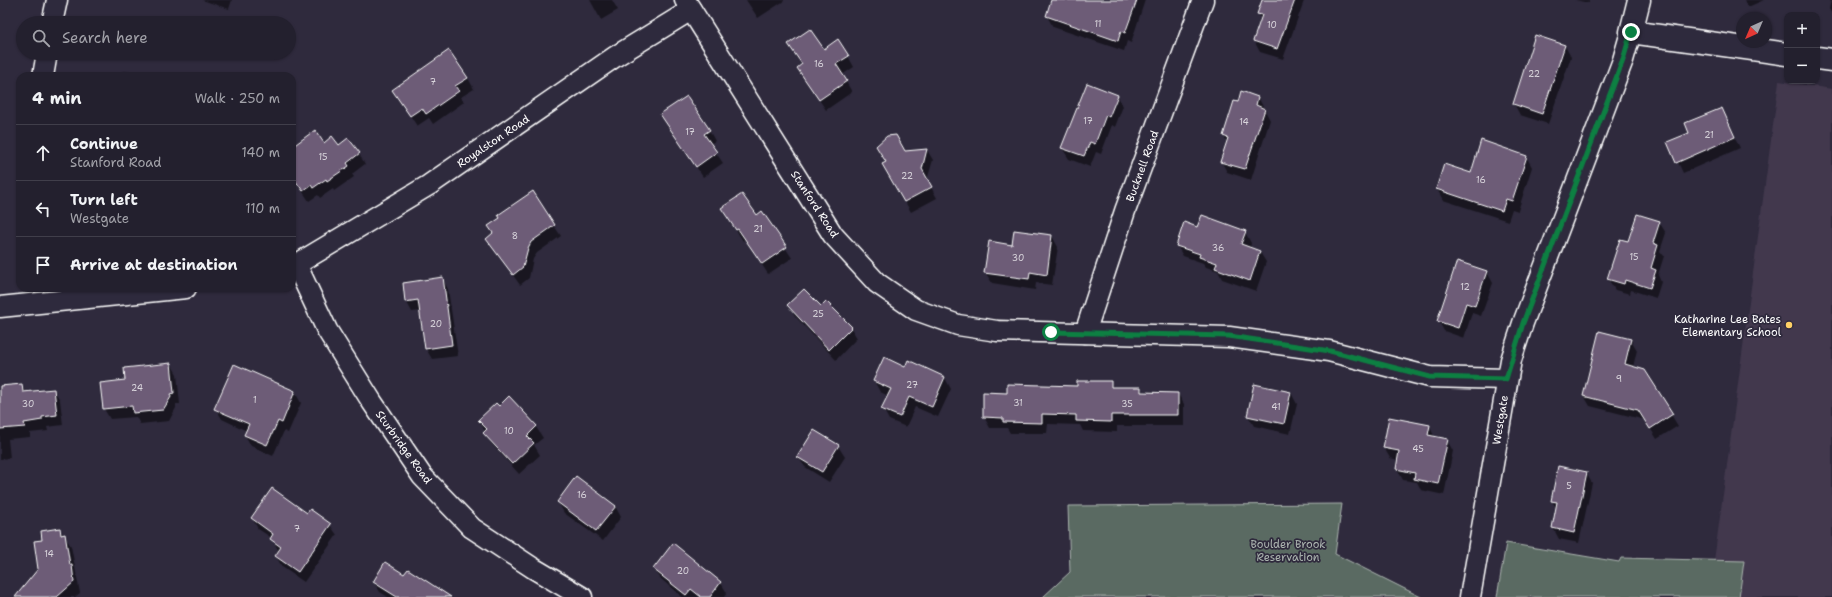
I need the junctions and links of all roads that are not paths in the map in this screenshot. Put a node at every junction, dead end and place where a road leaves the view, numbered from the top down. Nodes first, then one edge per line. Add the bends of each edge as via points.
1 (57, 0) edge
2 (1203, 0) edge
3 (1639, 0) edge
4 (688, 5) edge
5 (54, 16) edge
6 (1631, 32) junction
7 (1784, 54) edge
8 (1820, 58) edge
9 (46, 60) edge
10 (1832, 60) edge
11 (44, 72) edge
12 (296, 265) edge
13 (296, 270) edge
14 (105, 292) edge
15 (45, 295) edge
16 (0, 307) edge
17 (1085, 333) junction
18 (1506, 379) junction
19 (582, 597) edge
20 (1470, 597) edge

1 - 5 street
2 - 17 street, Bucknell Road via 1125,211
3 - 6 street, Westgate
4 - 12 street, Royalston Road via 429,185
4 - 17 street, Stanford Road via 833,235 877,283 916,310 958,325 997,331
6 - 7 street
6 - 18 street, Westgate via 1623,60 1523,323
8 - 10 street
9 - 11 street
13 - 19 street, Sturbridge Road via 327,330 422,476 472,528
14 - 15 street
15 - 16 street
17 - 18 street, Stanford Road via 1229,336 1330,351 1430,377
18 - 20 street, Westgate

